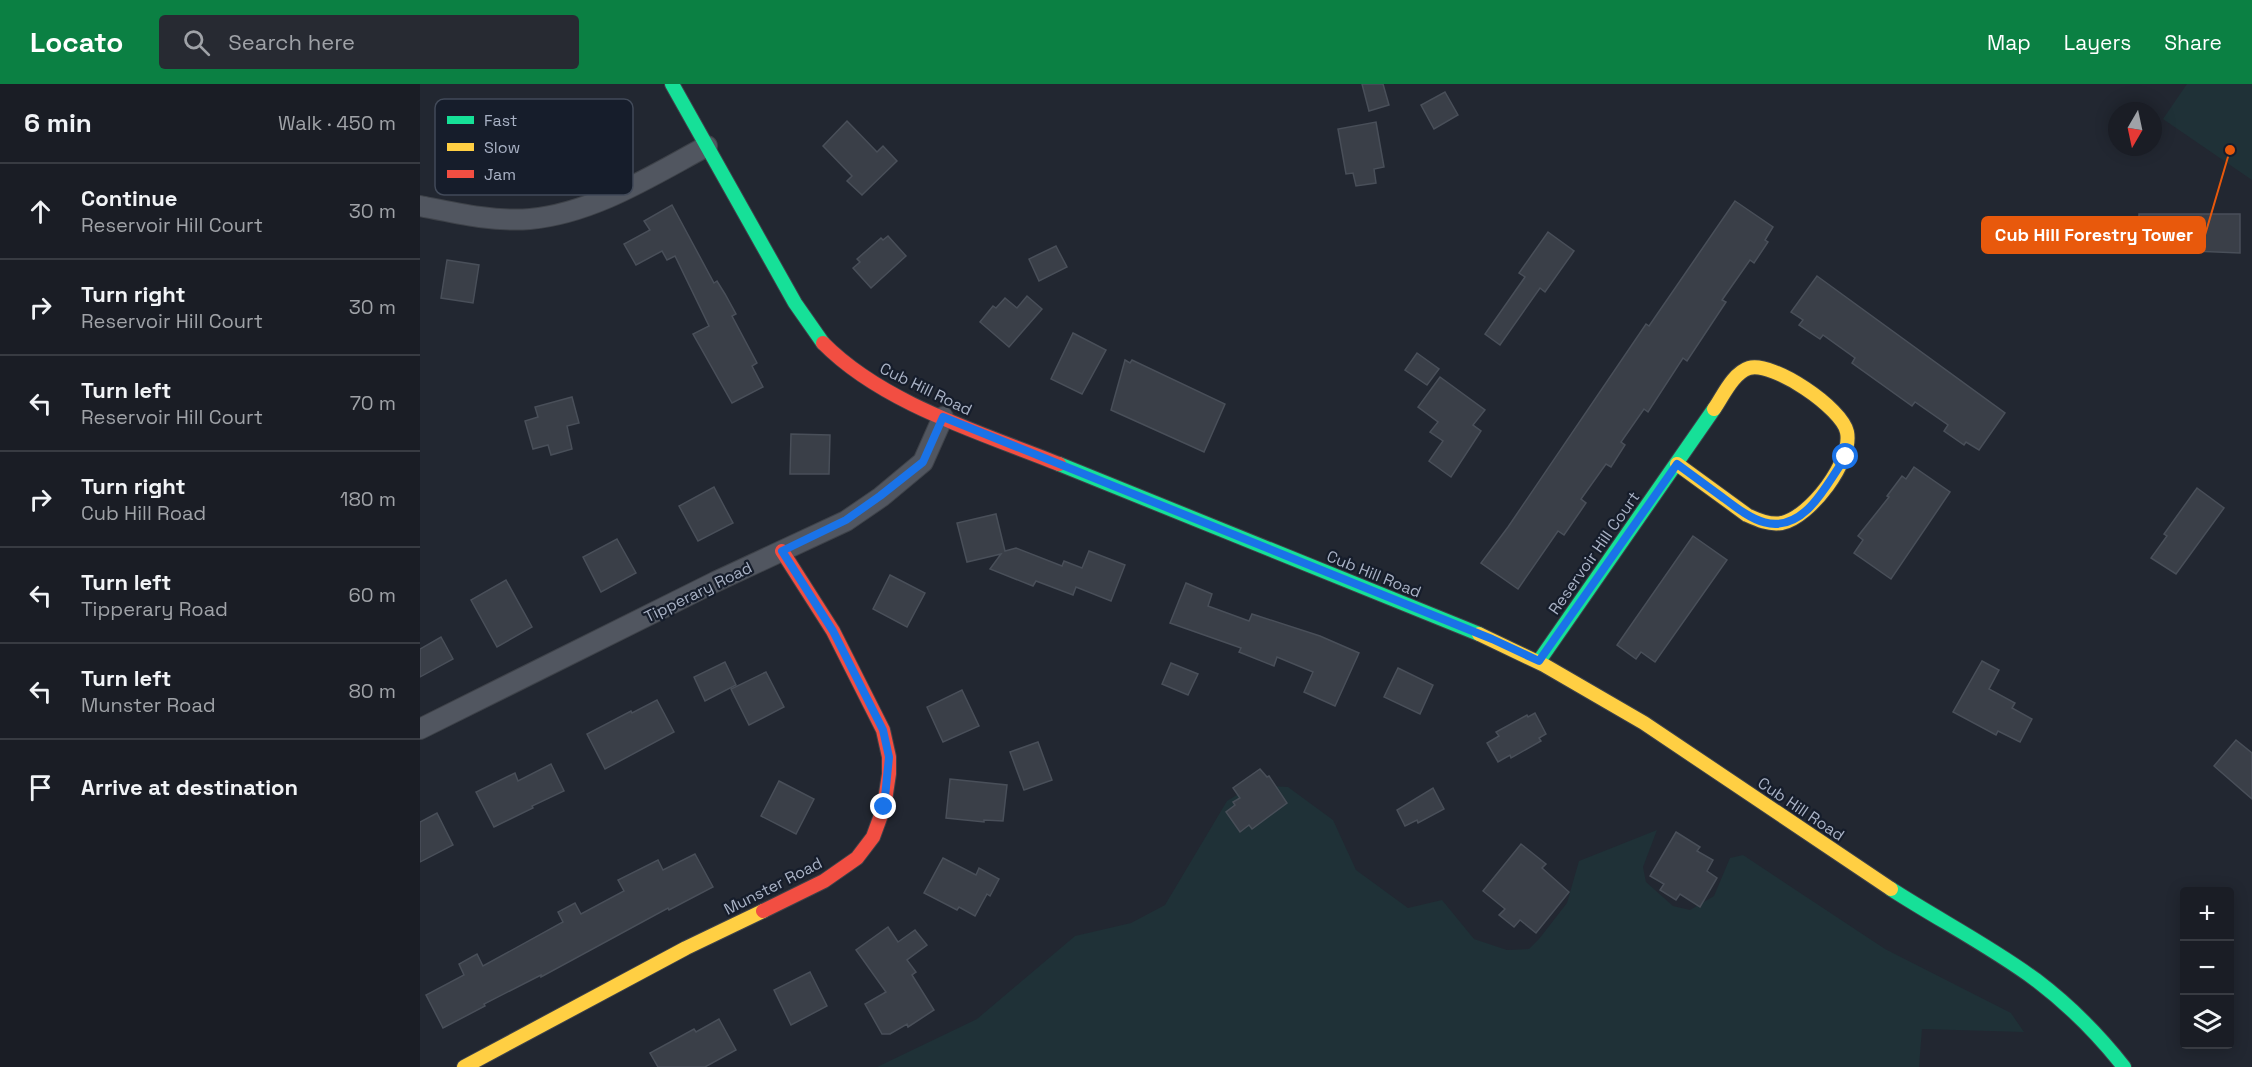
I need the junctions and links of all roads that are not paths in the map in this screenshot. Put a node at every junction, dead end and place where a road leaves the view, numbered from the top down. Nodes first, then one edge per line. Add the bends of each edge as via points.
1 (672, 84) edge
2 (707, 147) junction
3 (633, 185) edge
4 (614, 195) edge
5 (420, 206) edge
6 (943, 417) junction
7 (1677, 464) junction
8 (782, 551) junction
9 (1539, 661) junction
10 (420, 729) edge
11 (464, 1067) edge
12 (2124, 1067) edge

1 - 2 street, Cub Hill Road
2 - 3 street
2 - 6 street, Cub Hill Road via 816,334 854,370
4 - 5 street via 585,207 527,219 474,216
6 - 8 street, Tipperary Road via 923,462 846,520
6 - 9 street, Cub Hill Road
7 - 7 street, Reservoir Hill Court via 1752,519 1783,523 1809,508 1846,457 1849,438 1845,424 1833,410 1779,373 1751,366 1740,372
7 - 9 street, Reservoir Hill Court
8 - 10 street, Tipperary Road
8 - 11 street, Munster Road via 833,631 883,730 889,774 884,807 873,837 857,858 824,881 686,948
9 - 12 street, Cub Hill Road via 1614,703 1889,888 2020,969 2082,1020

